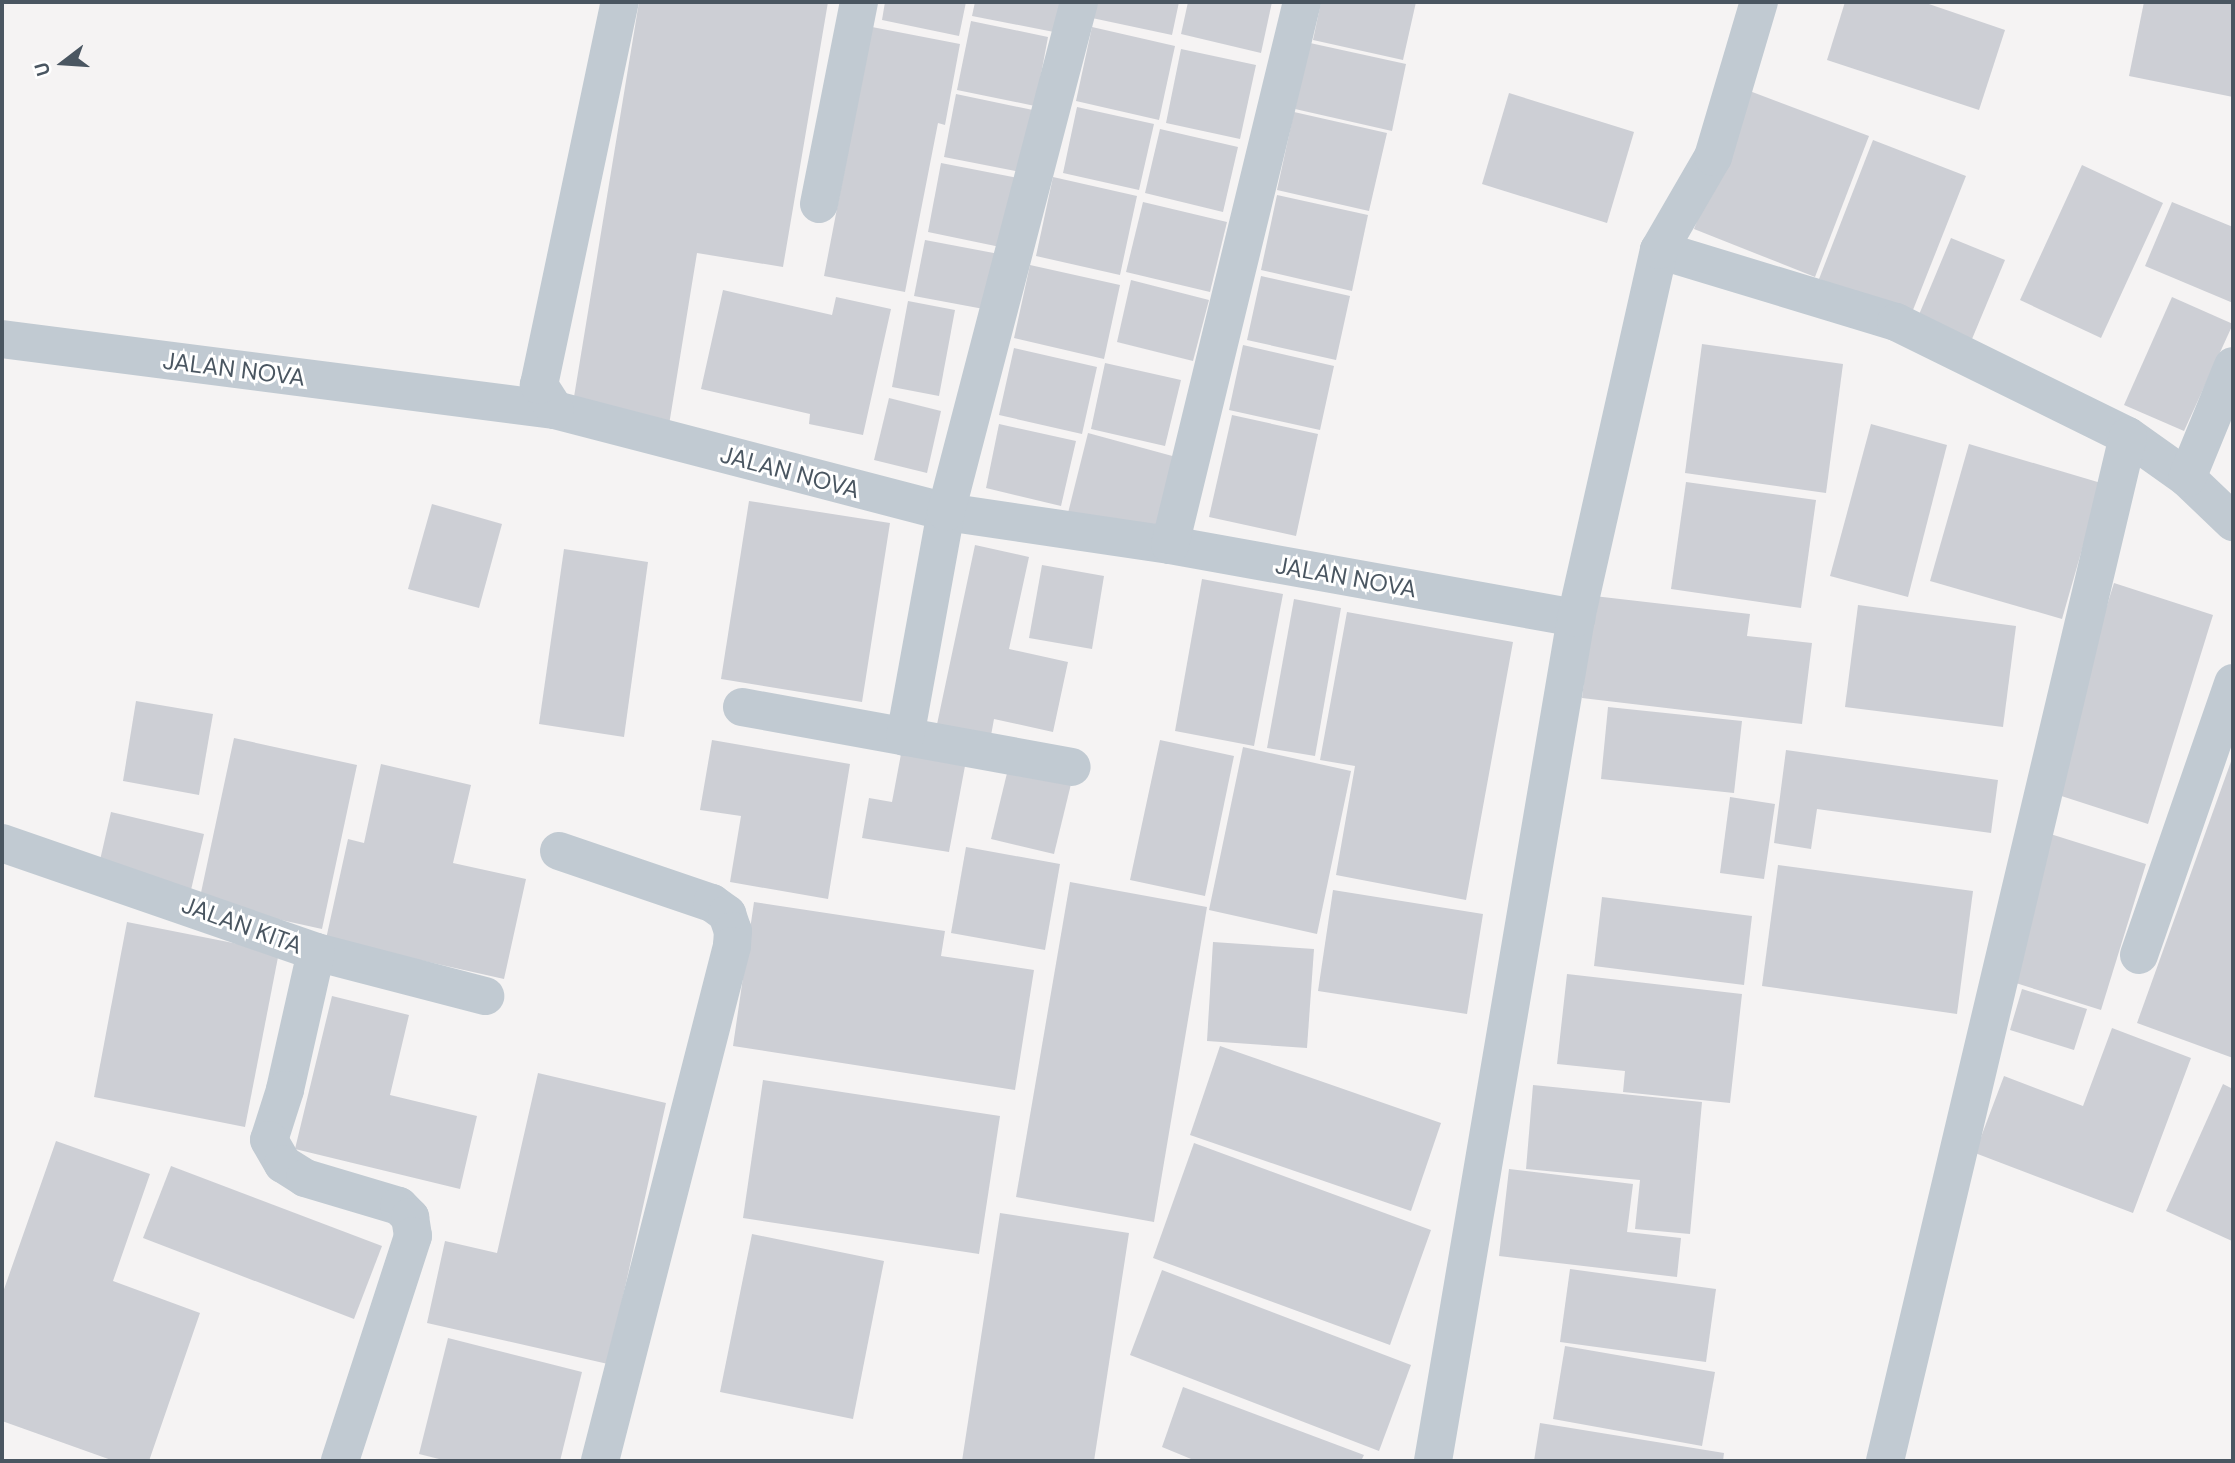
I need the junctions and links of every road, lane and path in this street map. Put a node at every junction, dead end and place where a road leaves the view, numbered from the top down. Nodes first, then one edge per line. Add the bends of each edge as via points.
1 (620, 2) edge
2 (859, 2) edge
3 (1079, 2) edge
4 (1302, 2) edge
5 (1759, 2) edge
6 (819, 204) dead end
7 (1658, 250) junction
8 (2, 339) edge
9 (2233, 366) edge
10 (555, 410) junction
11 (2128, 436) junction
12 (2186, 478) junction
13 (946, 512) junction
14 (2233, 522) edge
15 (1170, 545) junction
16 (1576, 618) junction
17 (2233, 683) edge
18 (742, 707) dead end
19 (905, 737) junction
20 (1072, 767) dead end
21 (2, 843) edge
22 (559, 851) dead end
23 (316, 952) junction
24 (2140, 955) dead end
25 (485, 996) dead end
26 (340, 1461) edge
27 (600, 1461) edge
28 (1433, 1461) edge
29 (1885, 1461) edge

1 - 10 street via 539,384
2 - 6 street
3 - 13 street
4 - 15 street
5 - 7 street via 1713,157
7 - 11 street via 1896,322
7 - 16 street
8 - 10 street, JALAN NOVA
9 - 12 street
10 - 13 street, JALAN NOVA
11 - 12 street
11 - 29 street
12 - 14 street
13 - 15 street, JALAN NOVA
13 - 19 street
15 - 16 street, JALAN NOVA
16 - 28 street
17 - 24 street
18 - 19 street
19 - 20 street
21 - 23 street, JALAN KITA
22 - 27 street via 712,903 727,914 733,931 733,946
23 - 25 street, JALAN KITA
23 - 26 street via 269,1140 283,1164 305,1178 399,1206 410,1217 413,1236

